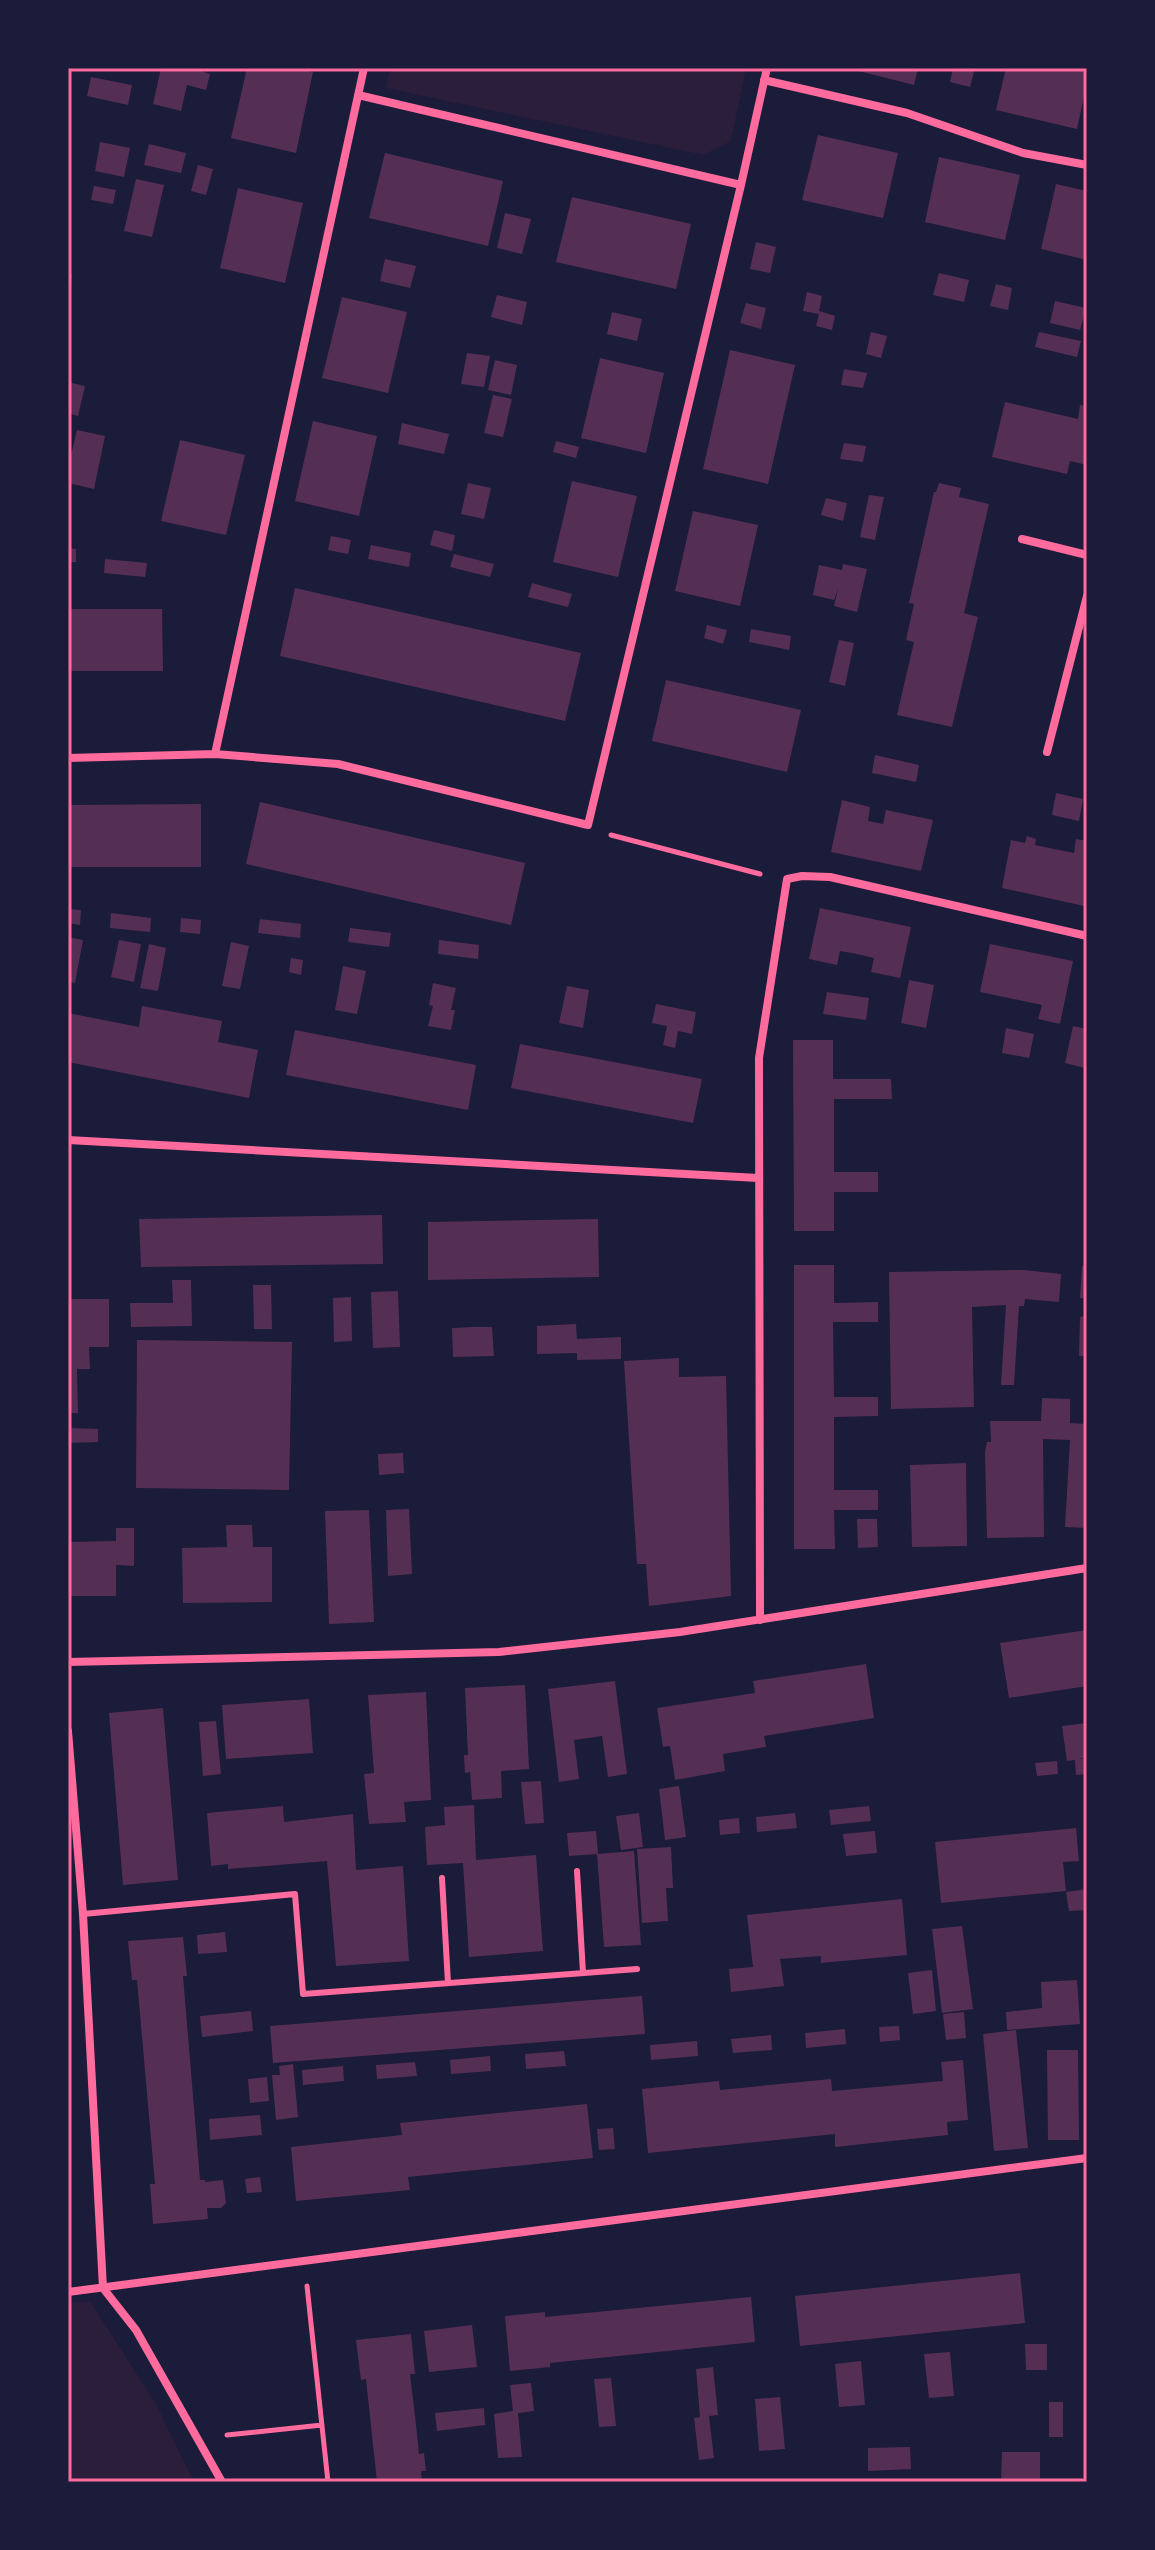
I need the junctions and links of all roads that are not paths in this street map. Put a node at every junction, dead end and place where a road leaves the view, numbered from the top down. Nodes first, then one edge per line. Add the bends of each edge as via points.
1 (364, 68) edge
2 (767, 68) edge
3 (764, 80) junction
4 (358, 95) junction
5 (1087, 165) edge
6 (741, 185) junction
7 (1022, 539) dead end
8 (1087, 555) edge
9 (1087, 596) edge
10 (1047, 752) dead end
11 (215, 754) junction
12 (68, 758) edge
13 (1087, 936) edge
14 (68, 1140) edge
15 (758, 1178) junction
16 (1087, 1568) edge
17 (760, 1620) junction
18 (68, 1662) edge
19 (68, 1731) edge
20 (577, 1871) dead end
21 (442, 1878) dead end
22 (83, 1914) junction
23 (637, 1969) dead end
24 (583, 1973) junction
25 (448, 1983) junction
26 (1087, 2158) edge
27 (103, 2288) junction
28 (68, 2292) edge
29 (222, 2482) edge

1 - 4 street
2 - 3 street
3 - 5 street via 907,113 1023,153
3 - 6 street
4 - 6 street
4 - 11 street
6 - 11 street via 588,825 338,764
7 - 8 street
9 - 10 street
11 - 12 street
13 - 15 street via 830,877 787,879 759,1058
14 - 15 street
15 - 17 street
16 - 17 street
17 - 18 street via 499,1652
19 - 22 street
20 - 24 lane
21 - 25 lane
22 - 25 lane via 295,1894 303,1994
22 - 27 street
23 - 24 lane
24 - 25 lane
26 - 27 street
27 - 28 street
27 - 29 street via 136,2330

